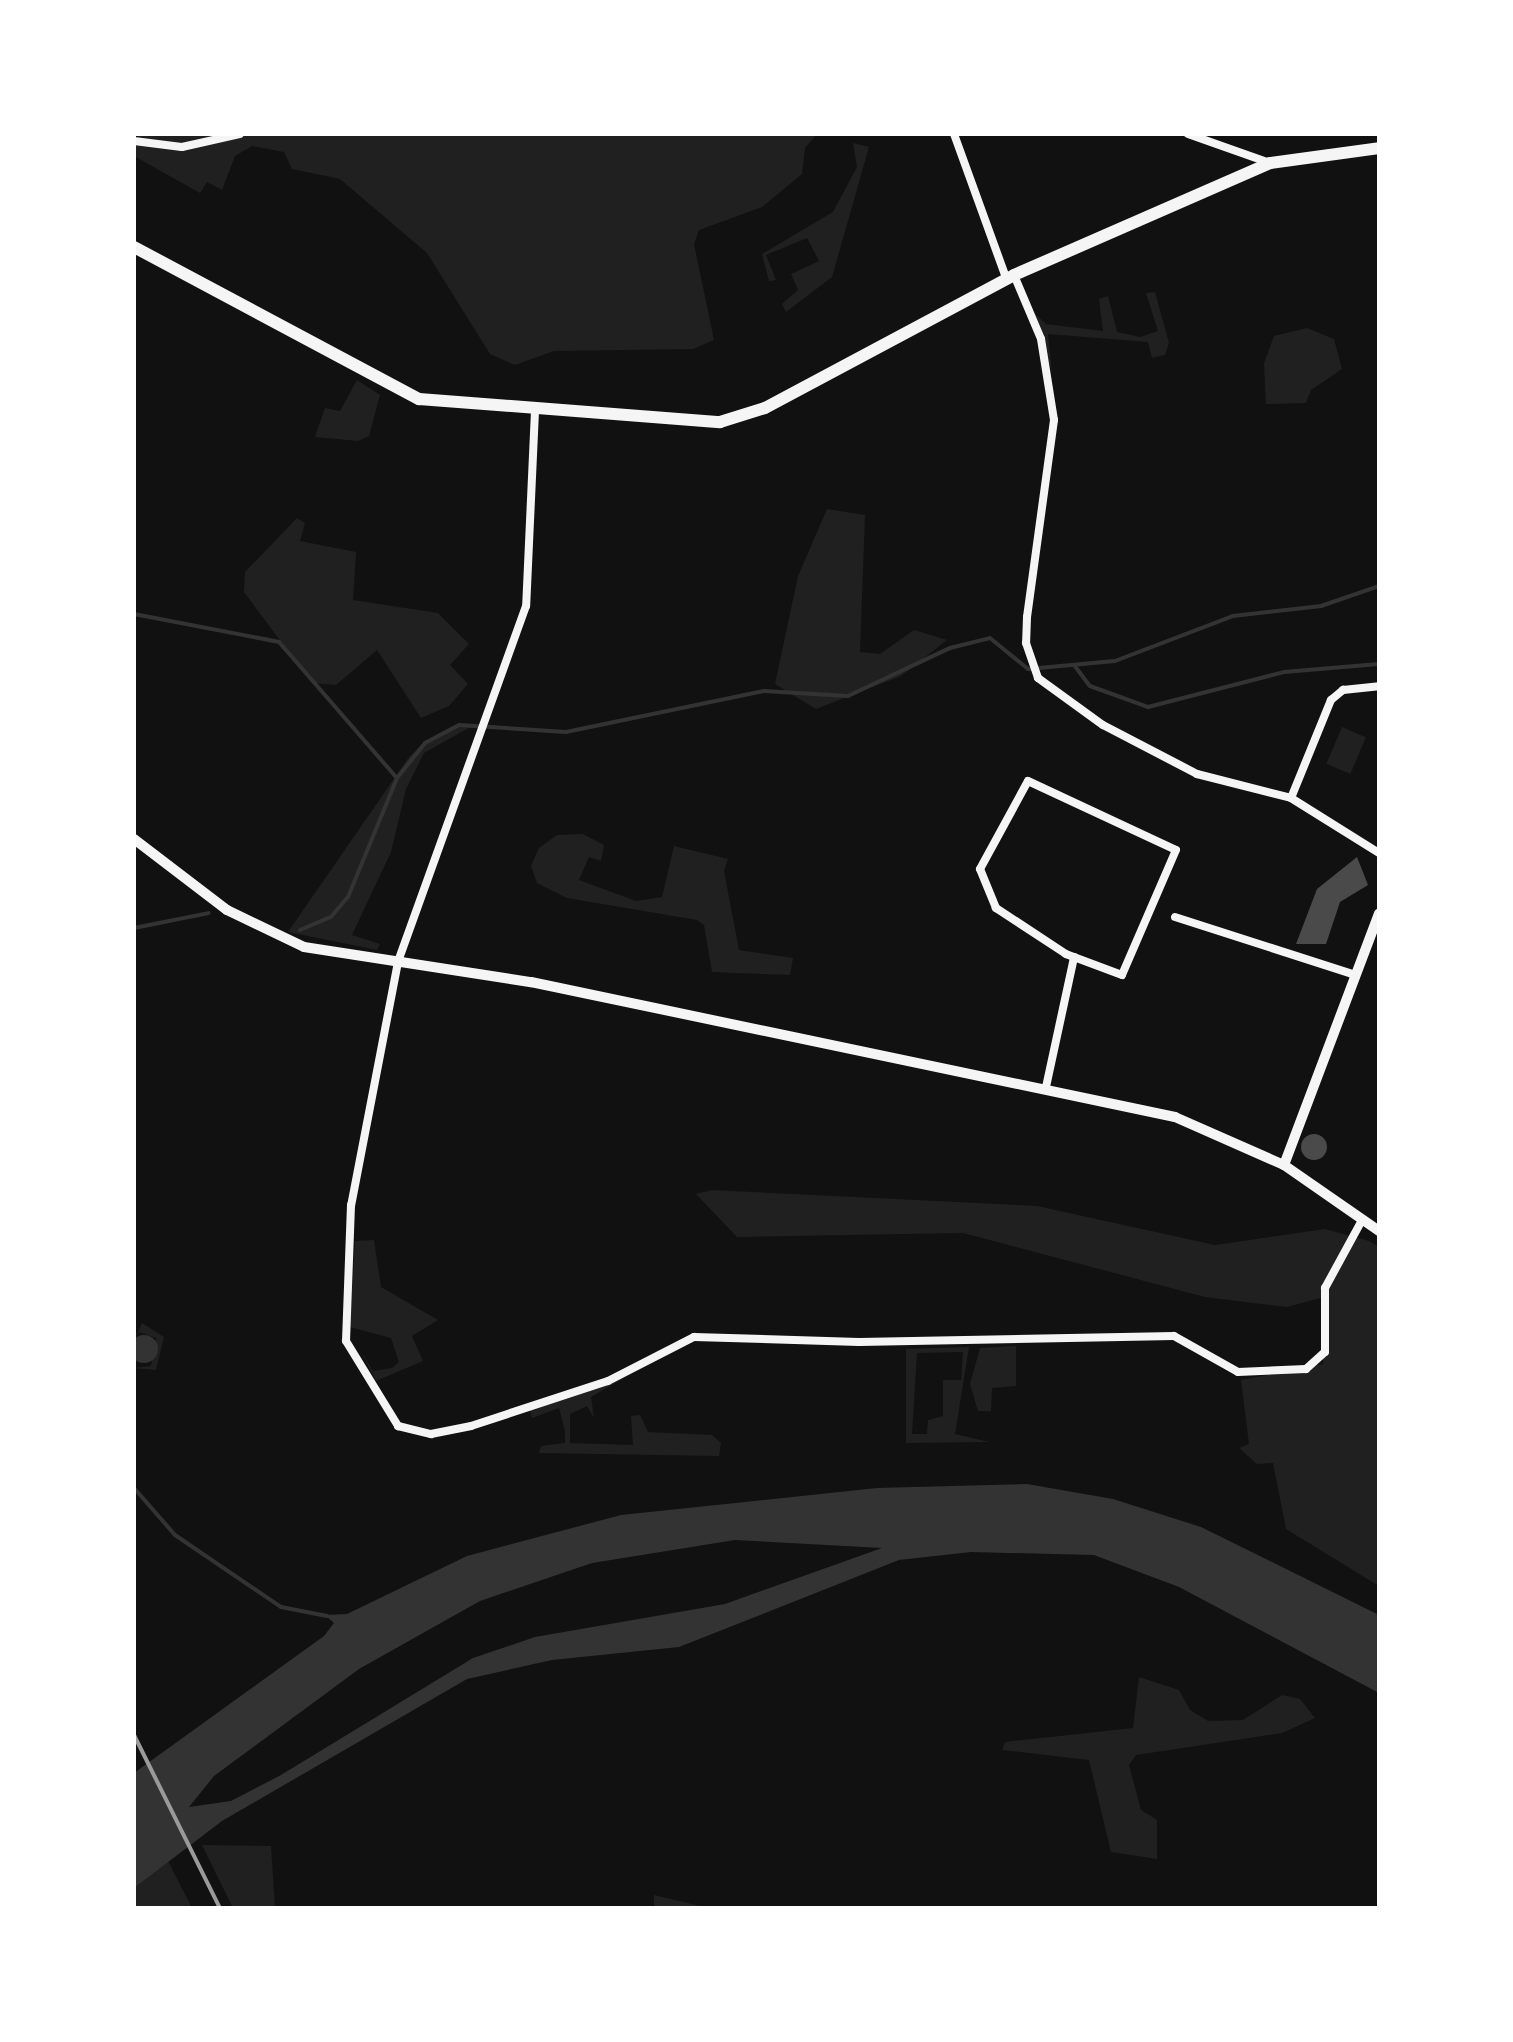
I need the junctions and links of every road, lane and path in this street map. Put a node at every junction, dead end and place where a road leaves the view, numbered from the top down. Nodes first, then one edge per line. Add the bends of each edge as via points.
1 (240, 134) edge
2 (954, 134) edge
3 (1188, 134) edge
4 (134, 141) edge
5 (1379, 148) edge
6 (1270, 163) junction
7 (134, 247) edge
8 (1010, 276) junction
9 (535, 411) junction
10 (1379, 686) edge
11 (1291, 798) junction
12 (134, 839) edge
13 (1379, 853) edge
14 (1379, 913) edge
15 (1175, 917) dead end
16 (1074, 957) junction
17 (398, 962) junction
18 (1356, 975) junction
19 (1046, 1087) junction
20 (1284, 1165) junction
21 (1362, 1220) junction
22 (1379, 1231) edge

1 - 4 street via 182,147
2 - 8 street
3 - 6 street
5 - 6 main road
6 - 8 main road
7 - 9 main road via 400,392 442,405
8 - 9 main road via 745,417
8 - 11 street via 1041,339 1053,410 1027,617 1026,643 1038,678 1103,725 1197,774
9 - 17 street via 526,606
10 - 11 street via 1343,690 1331,700
11 - 13 street
12 - 17 street via 269,934 304,947
14 - 18 street
15 - 18 street
16 - 16 street via 996,908 980,869 1028,781 1177,855 1122,975
16 - 19 street
17 - 19 street
17 - 21 street via 351,1205 344,1330 389,1415 414,1432 471,1426 581,1392 694,1337 897,1342 1174,1336 1238,1372 1306,1369 1325,1352 1325,1288
18 - 20 street
19 - 20 street via 1175,1117
20 - 21 street
21 - 22 street

